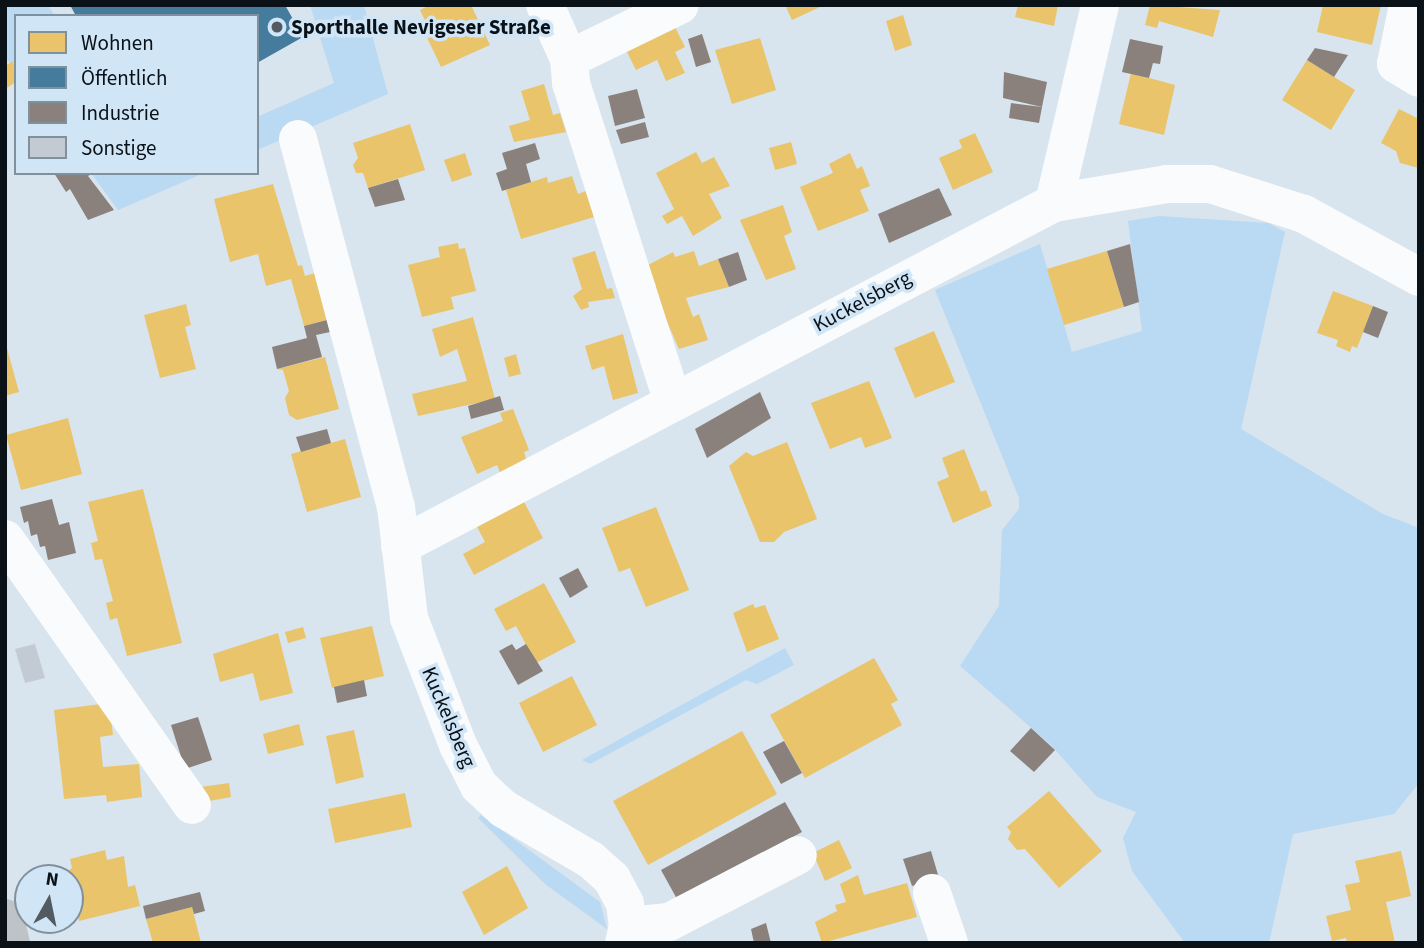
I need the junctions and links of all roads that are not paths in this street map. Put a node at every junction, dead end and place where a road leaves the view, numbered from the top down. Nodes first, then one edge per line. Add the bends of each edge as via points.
1 (545, 5) edge
2 (680, 5) edge
3 (1100, 5) edge
4 (1408, 5) edge
5 (569, 59) junction
6 (1419, 78) edge
7 (298, 139) dead end
8 (1054, 203) junction
9 (1419, 276) edge
10 (673, 402) junction
11 (5, 539) edge
12 (400, 546) junction
13 (192, 805) dead end
14 (798, 855) dead end
15 (932, 893) dead end
16 (5, 918) edge
17 (626, 935) edge
18 (11, 943) edge
19 (949, 943) edge

1 - 5 street
2 - 5 street
3 - 8 street
4 - 6 street via 1396,64
5 - 10 street via 572,83
7 - 12 street, Kuckelsberg via 396,507
8 - 9 street, Kuckelsberg via 1167,184 1210,184 1304,214
8 - 10 street, Kuckelsberg
10 - 12 street, Kuckelsberg
11 - 13 street
12 - 17 street, Kuckelsberg via 409,618 458,745 479,786 504,809 591,860 612,879 625,903
14 - 17 street via 669,922
15 - 19 street
16 - 18 main road

